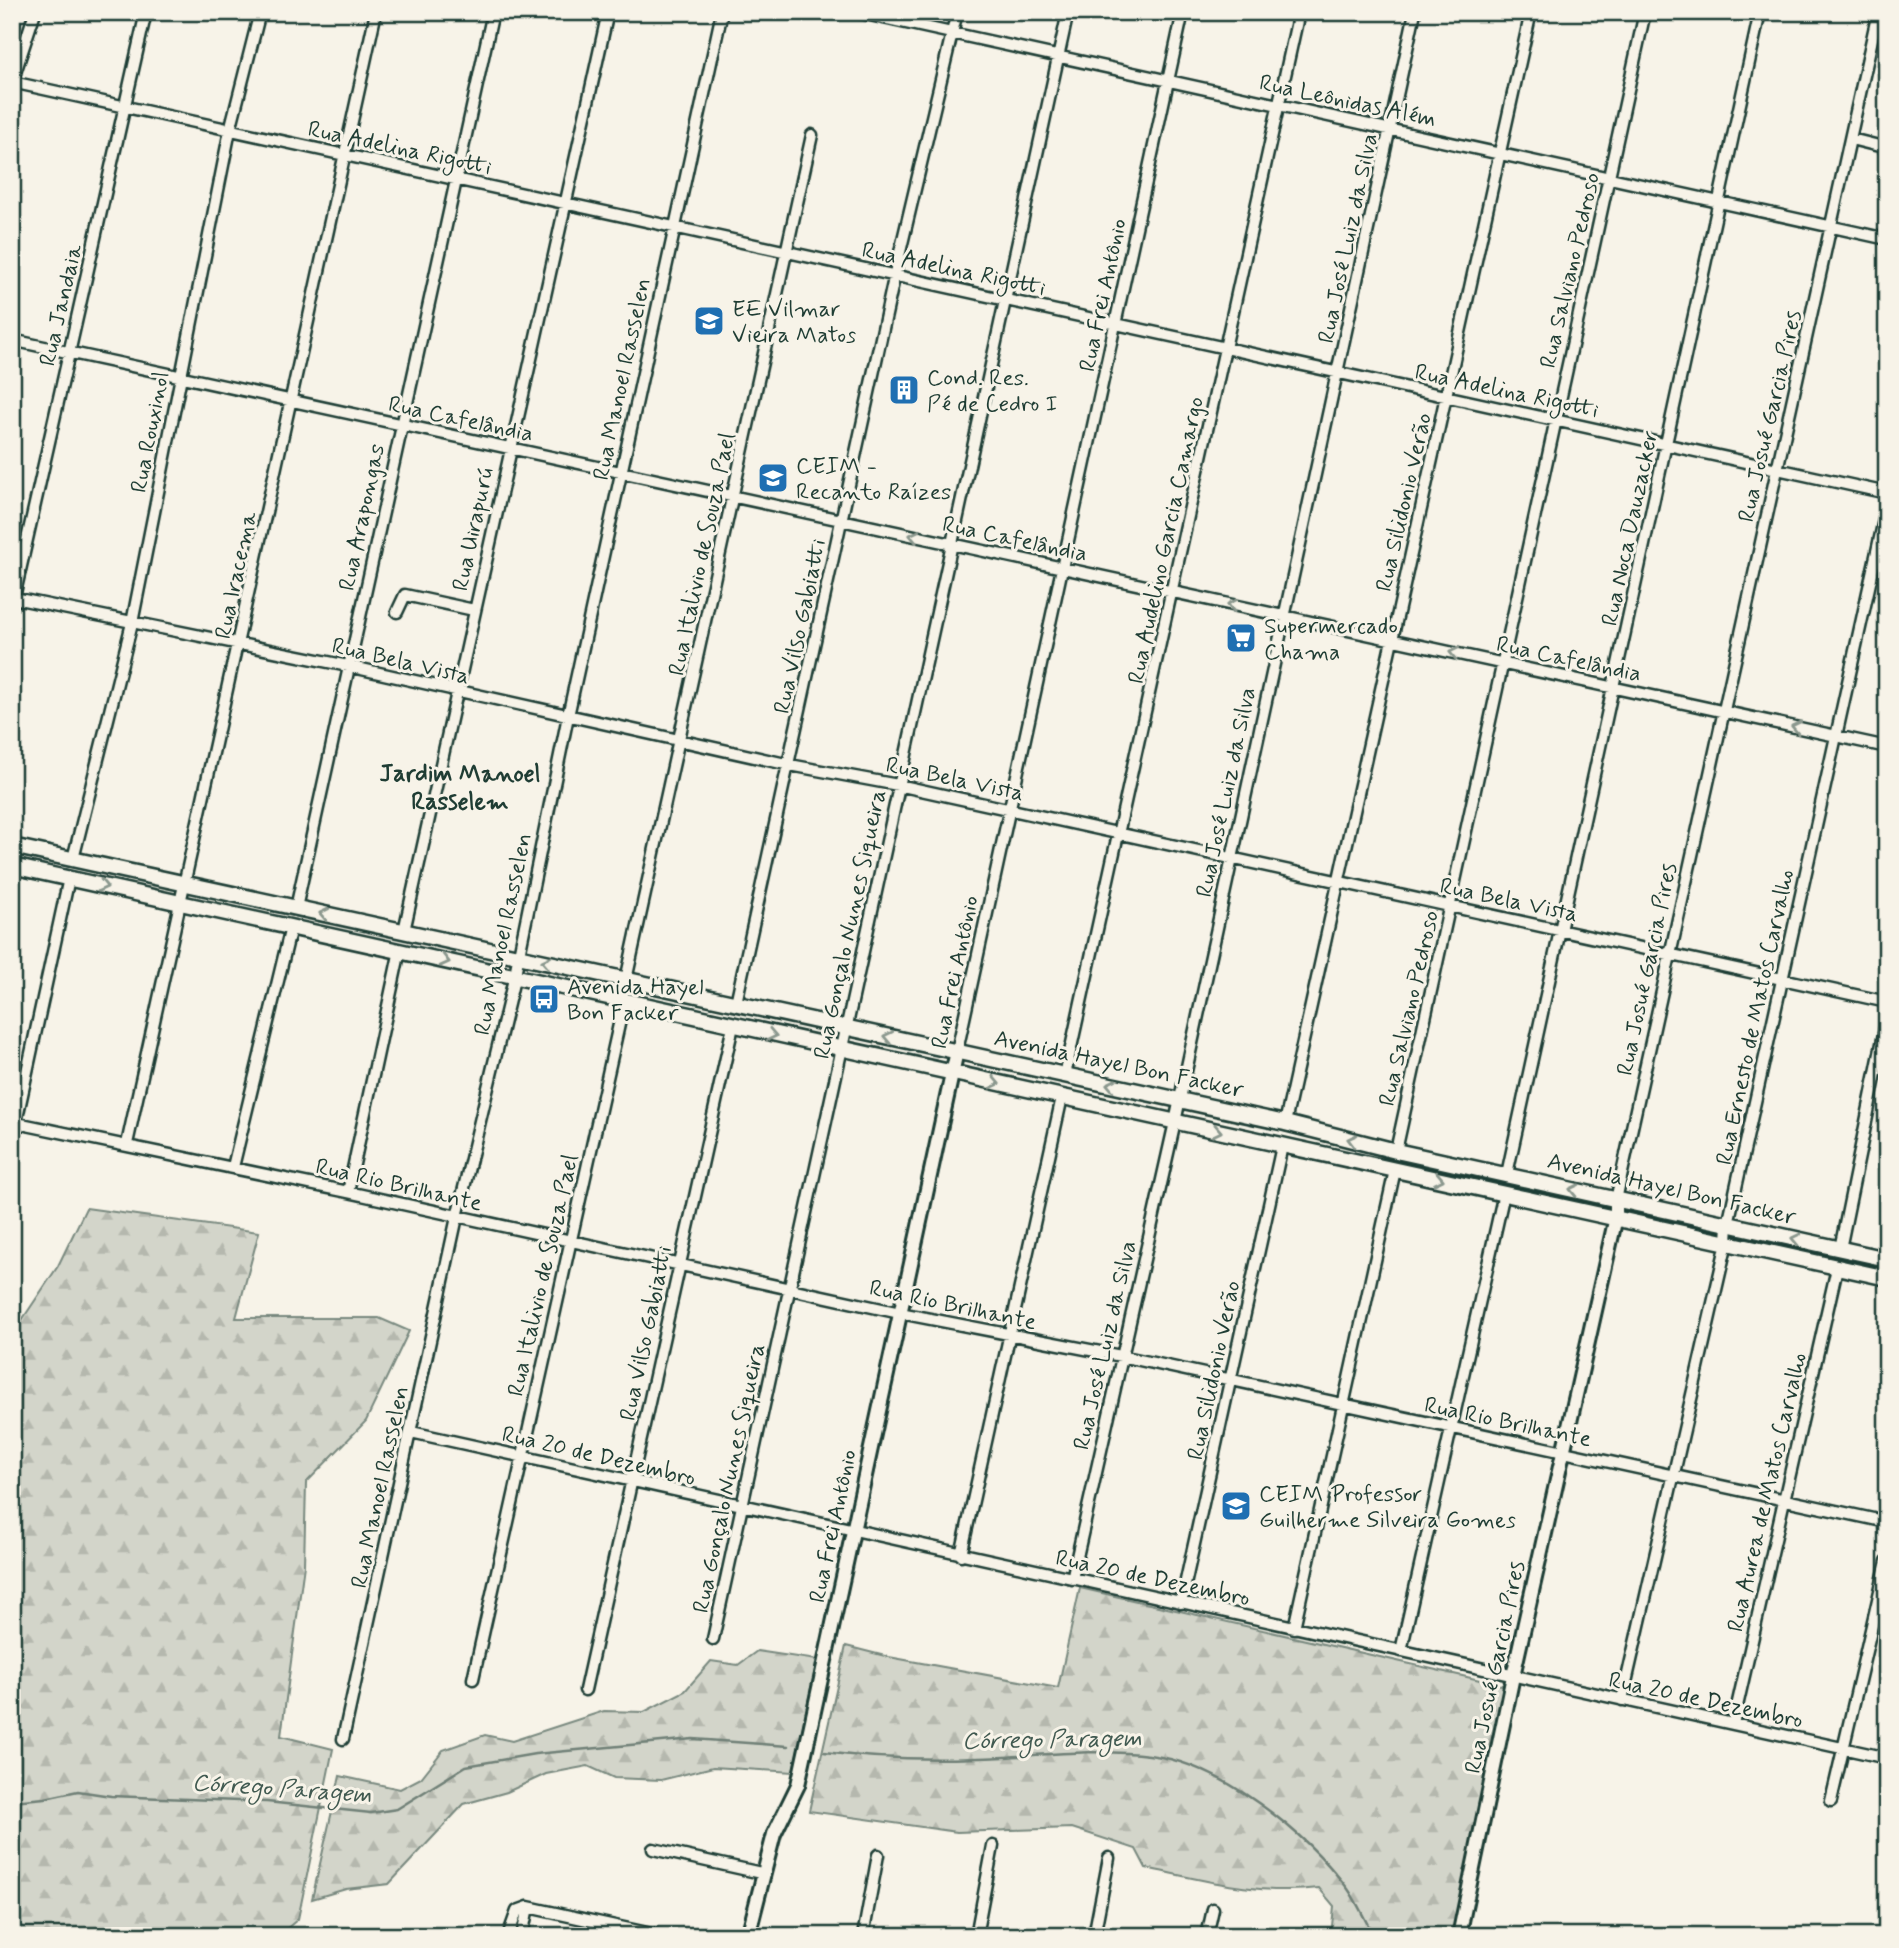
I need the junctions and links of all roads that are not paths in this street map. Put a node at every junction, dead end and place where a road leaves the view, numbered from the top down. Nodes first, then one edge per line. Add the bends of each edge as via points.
1 (35, 12) edge
2 (146, 12) edge
3 (260, 12) edge
4 (376, 12) edge
5 (493, 12) edge
6 (608, 12) edge
7 (722, 12) edge
8 (856, 12) edge
9 (957, 12) edge
10 (1068, 12) edge
11 (1183, 12) edge
12 (1299, 12) edge
13 (1415, 12) edge
14 (1531, 12) edge
15 (1645, 12) edge
16 (1760, 12) edge
17 (1878, 12) edge
18 (952, 33) junction
19 (1059, 57) junction
20 (1169, 81) junction
21 (12, 82) edge
22 (1280, 105) junction
23 (126, 106) junction
24 (1391, 129) junction
25 (230, 130) junction
26 (812, 135) dead end
27 (1851, 139) junction
28 (1887, 148) edge
29 (1500, 153) junction
30 (345, 154) junction
31 (1610, 177) junction
32 (456, 178) junction
33 (1720, 201) junction
34 (565, 202) junction
35 (675, 226) junction
36 (1833, 227) junction
37 (1887, 239) edge
38 (786, 251) junction
39 (894, 275) junction
40 (1005, 299) junction
41 (1117, 324) junction
42 (12, 340) edge
43 (1226, 348) junction
44 (68, 352) junction
45 (1337, 372) junction
46 (180, 377) junction
47 (1447, 397) junction
48 (292, 401) junction
49 (1555, 420) junction
50 (400, 425) junction
51 (1667, 445) junction
52 (509, 448) junction
53 (1779, 469) junction
54 (620, 472) junction
55 (1887, 493) edge
56 (733, 497) junction
57 (1887, 506) edge
58 (841, 520) junction
59 (952, 544) junction
60 (1063, 568) junction
61 (1173, 592) junction
62 (13, 602) edge
63 (474, 610) junction
64 (397, 612) dead end
65 (1283, 616) junction
66 (132, 623) junction
67 (1392, 639) junction
68 (239, 646) junction
69 (1504, 664) junction
70 (348, 666) junction
71 (1613, 687) junction
72 (456, 692) junction
73 (1724, 711) junction
74 (568, 716) junction
75 (1836, 736) junction
76 (681, 740) junction
77 (1887, 747) edge
78 (790, 765) junction
79 (898, 785) junction
80 (1011, 810) junction
81 (1120, 835) junction
82 (12, 846) edge
83 (1231, 858) junction
84 (73, 859) junction
85 (12, 866) edge
86 (69, 878) junction
87 (1338, 880) junction
88 (182, 885) junction
89 (178, 904) junction
90 (1450, 906) junction
91 (296, 908) junction
92 (291, 927) junction
93 (1558, 930) junction
94 (404, 931) junction
95 (400, 950) junction
96 (1670, 954) junction
97 (517, 956) junction
98 (514, 978) junction
99 (626, 979) junction
100 (1782, 979) junction
101 (624, 1002) junction
102 (1887, 1002) edge
103 (736, 1003) junction
104 (1887, 1019) edge
105 (733, 1026) junction
106 (845, 1027) junction
107 (843, 1050) junction
108 (957, 1051) junction
109 (954, 1074) junction
110 (1065, 1075) junction
111 (1062, 1097) junction
112 (1177, 1099) junction
113 (14, 1122) edge
114 (1175, 1122) junction
115 (1285, 1123) junction
116 (12, 1140) edge
117 (127, 1144) junction
118 (1282, 1146) junction
119 (1396, 1151) junction
120 (233, 1167) junction
121 (1395, 1170) junction
122 (1507, 1174) junction
123 (348, 1192) junction
124 (1504, 1193) junction
125 (1616, 1200) junction
126 (457, 1217) junction
127 (1616, 1217) junction
128 (1728, 1224) junction
129 (569, 1241) junction
130 (1727, 1242) junction
131 (1840, 1249) junction
132 (1887, 1259) edge
133 (679, 1266) junction
134 (1837, 1268) junction
135 (1887, 1278) edge
136 (788, 1288) junction
137 (900, 1314) junction
138 (1010, 1336) junction
139 (1121, 1356) junction
140 (1230, 1381) junction
141 (1341, 1405) junction
142 (1450, 1429) junction
143 (411, 1432) junction
144 (1563, 1452) junction
145 (522, 1457) junction
146 (1673, 1476) junction
147 (632, 1482) junction
148 (1783, 1498) junction
149 (744, 1506) junction
150 (1887, 1522) edge
151 (853, 1531) junction
152 (961, 1555) junction
153 (1887, 1561) edge
154 (1072, 1579) junction
155 (1181, 1603) junction
156 (1294, 1628) junction
157 (713, 1639) dead end
158 (1401, 1651) junction
159 (1513, 1676) junction
160 (473, 1679) dead end
161 (585, 1690) dead end
162 (1622, 1700) junction
163 (1733, 1724) junction
164 (344, 1739) dead end
165 (1844, 1749) junction
166 (1887, 1758) edge
167 (1831, 1801) dead end
168 (993, 1846) dead end
169 (653, 1849) dead end
170 (877, 1855) dead end
171 (1109, 1858) dead end
172 (761, 1873) junction
173 (528, 1908) junction
174 (1213, 1909) dead end
175 (508, 1936) edge
176 (522, 1936) edge
177 (661, 1936) edge
178 (748, 1936) edge
179 (863, 1936) edge
180 (976, 1936) edge
181 (1094, 1936) edge
182 (1207, 1936) edge
183 (1459, 1936) edge

1 - 21 street
2 - 23 street, Rua Jandaia
3 - 25 street, Rua Rouxinol
4 - 30 street, Rua Iracema
5 - 32 street, Rua Arapongas
6 - 34 street, Rua Uirapurú
7 - 35 street, Rua Manoel Rasselen
8 - 18 street, Rua Leônidas Além
9 - 18 street, Rua Vilso Gabiatti
10 - 19 street, Rua Gonçalo Nunes Siqueira
11 - 20 street, Rua Frei Antônio
12 - 22 street, Rua Audelino Garcia Camargo
13 - 24 street, Rua José Luiz da Silva
14 - 29 street, Rua Silidonio Verão
15 - 31 street, Rua Salviano Pedroso
16 - 33 street, Rua Noca Dauzacker
17 - 27 street, Rua Josué Garcia Pires
18 - 19 street, Rua Leônidas Além
18 - 39 street, Rua Vilso Gabiatti
19 - 20 street, Rua Leônidas Além
19 - 40 street, Rua Gonçalo Nunes Siqueira
20 - 22 street, Rua Leônidas Além
20 - 41 street, Rua Frei Antônio
21 - 23 street, Rua Adelina Rigotti
22 - 24 street, Rua Leônidas Além
22 - 43 street, Rua Audelino Garcia Camargo
23 - 25 street, Rua Adelina Rigotti
23 - 44 street, Rua Jandaia
24 - 29 street, Rua Leônidas Além
24 - 45 street, Rua José Luiz da Silva
25 - 30 street, Rua Adelina Rigotti
25 - 46 street, Rua Rouxinol
26 - 38 street, Rua Italivio de Souza Pael
27 - 28 street
27 - 36 street, Rua Josué Garcia Pires
29 - 31 street, Rua Leônidas Além
29 - 47 street, Rua Silidonio Verão
30 - 32 street, Rua Adelina Rigotti
30 - 48 street, Rua Iracema
31 - 33 street, Rua Leônidas Além
31 - 49 street, Rua Salviano Pedroso
32 - 34 street, Rua Adelina Rigotti
32 - 50 street, Rua Arapongas
33 - 36 street, Rua Leônidas Além
33 - 51 street, Rua Noca Dauzacker
34 - 35 street, Rua Adelina Rigotti
34 - 52 street, Rua Uirapurú
35 - 38 street, Rua Adelina Rigotti
35 - 54 street, Rua Manoel Rasselen
36 - 37 street, Rua Leônidas Além
36 - 53 street, Rua Josué Garcia Pires
38 - 39 street, Rua Adelina Rigotti
38 - 56 street, Rua Italivio de Souza Pael
39 - 40 street, Rua Adelina Rigotti
39 - 58 street, Rua Vilso Gabiatti
40 - 41 street, Rua Adelina Rigotti
40 - 59 street, Rua Gonçalo Nunes Siqueira
41 - 43 street, Rua Adelina Rigotti
41 - 60 street, Rua Frei Antônio
42 - 44 street, Rua Cafelândia
43 - 45 street, Rua Adelina Rigotti
43 - 61 street, Rua Audelino Garcia Camargo
44 - 46 street, Rua Cafelândia
44 - 62 street, Rua Jandaia
45 - 47 street, Rua Adelina Rigotti
45 - 65 street, Rua José Luiz da Silva
46 - 48 street, Rua Cafelândia
46 - 66 street, Rua Rouxinol
47 - 49 street, Rua Adelina Rigotti
47 - 67 street, Rua Silidonio Verão
48 - 50 street, Rua Cafelândia
48 - 68 street, Rua Iracema
49 - 51 street, Rua Adelina Rigotti
49 - 69 street, Rua Salviano Pedroso
50 - 52 street, Rua Cafelândia
50 - 70 street, Rua Arapongas
51 - 53 street, Rua Adelina Rigotti
51 - 71 street, Rua Noca Dauzacker
52 - 54 street, Rua Cafelândia
52 - 63 street, Rua Uirapurú
53 - 55 street, Rua Adelina Rigotti
53 - 73 street, Rua Josué Garcia Pires
54 - 56 street, Rua Cafelândia
54 - 74 street, Rua Manoel Rasselen
56 - 58 street, Rua Cafelândia
56 - 76 street, Rua Italivio de Souza Pael
57 - 75 street, Rua Ernesto de Matos Carvalho
59 -> 58 street, Rua Cafelândia
58 - 78 street, Rua Vilso Gabiatti
59 - 60 street, Rua Cafelândia
59 - 79 street, Rua Gonçalo Nunes Siqueira
60 - 61 street, Rua Cafelândia
60 - 80 street, Rua Frei Antônio
65 -> 61 street, Rua Cafelândia
61 - 81 street, Rua Audelino Garcia Camargo
62 - 66 street, Rua Bela Vista
63 - 64 street via 405,595
63 - 72 street, Rua Uirapurú
65 - 67 street, Rua Cafelândia
65 - 83 street, Rua José Luiz da Silva
66 - 68 street, Rua Bela Vista
66 - 84 street, Rua Rouxinol
69 -> 67 street, Rua Cafelândia
67 - 87 street, Rua Silidonio Verão
68 - 70 street, Rua Bela Vista
68 - 88 street, Rua Iracema
69 - 71 street, Rua Cafelândia
69 - 90 street, Rua Salviano Pedroso
70 - 72 street, Rua Bela Vista
70 - 91 street, Rua Arapongas
71 - 73 street, Rua Cafelândia
71 - 93 street, Rua Noca Dauzacker
72 - 74 street, Rua Bela Vista
72 - 94 street, Rua Uirapurú
75 -> 73 street, Rua Cafelândia
73 - 96 street, Rua Josué Garcia Pires
74 - 76 street, Rua Bela Vista
74 - 97 street, Rua Manoel Rasselen
75 - 77 street, Rua Cafelândia
75 - 100 street, Rua Ernesto de Matos Carvalho
76 - 78 street, Rua Bela Vista
76 - 99 street, Rua Italivio de Souza Pael
78 - 79 street, Rua Bela Vista
78 - 103 street, Rua Vilso Gabiatti
79 - 80 street, Rua Bela Vista
79 - 106 street, Rua Gonçalo Nunes Siqueira
80 - 81 street, Rua Bela Vista
80 - 108 street, Rua Frei Antônio
81 - 83 street, Rua Bela Vista
81 - 110 street, Rua Audelino Garcia Camargo
82 - 84 main road, Avenida Hayel Bon Facker
83 - 87 street, Rua Bela Vista
83 - 112 street, Rua José Luiz da Silva
84 - 88 main road, Avenida Hayel Bon Facker
85 - 86 main road, Avenida Hayel Bon Facker
86 -> 89 main road, Avenida Hayel Bon Facker
86 - 113 street
87 - 90 street, Rua Bela Vista
87 - 115 street, Rua Silidonio Verão
88 - 89 street, Rua Iracema
88 - 91 main road, Avenida Hayel Bon Facker
89 - 92 main road, Avenida Hayel Bon Facker
89 - 117 street, Rua Iracema
90 - 93 street, Rua Bela Vista
90 - 119 street, Rua Salviano Pedroso
94 -> 91 main road, Avenida Hayel Bon Facker
92 - 95 main road, Avenida Hayel Bon Facker
92 - 120 street
93 - 96 street, Rua Bela Vista
93 - 122 street, Rua Noca Dauzacker
94 - 97 main road, Avenida Hayel Bon Facker
95 -> 98 main road, Avenida Hayel Bon Facker
95 - 123 street
96 - 100 street, Rua Bela Vista
96 - 125 street, Rua Josué Garcia Pires
97 - 98 street, Rua Manoel Rasselen
99 -> 97 main road, Avenida Hayel Bon Facker
98 - 101 main road, Avenida Hayel Bon Facker
98 - 126 street, Rua Manoel Rasselen
99 - 103 main road, Avenida Hayel Bon Facker
100 - 102 street, Rua Bela Vista
100 - 128 street, Rua Ernesto de Matos Carvalho
101 - 105 main road, Avenida Hayel Bon Facker
101 - 129 street, Rua Italivio de Souza Pael
103 - 106 main road, Avenida Hayel Bon Facker
104 - 131 street
105 -> 107 main road, Avenida Hayel Bon Facker
105 - 133 street, Rua Vilso Gabiatti
106 - 107 street, Rua Gonçalo Nunes Siqueira
108 -> 106 main road, Avenida Hayel Bon Facker
107 - 109 main road, Avenida Hayel Bon Facker
107 - 136 street, Rua Gonçalo Nunes Siqueira
108 - 109 street, Rua Frei Antônio
108 - 110 main road, Avenida Hayel Bon Facker
109 -> 111 main road, Avenida Hayel Bon Facker
109 - 137 street, Rua Frei Antônio
112 -> 110 main road, Avenida Hayel Bon Facker
111 - 114 main road, Avenida Hayel Bon Facker
111 - 138 street
112 - 114 street, Rua José Luiz da Silva
112 - 115 main road, Avenida Hayel Bon Facker
113 - 116 street
113 - 117 street, Rua Rio Brilhante
114 -> 118 main road, Avenida Hayel Bon Facker
114 - 139 street, Rua José Luiz da Silva
119 -> 115 main road, Avenida Hayel Bon Facker
117 - 120 street, Rua Rio Brilhante
118 - 121 main road, Avenida Hayel Bon Facker
118 - 140 street, Rua Silidonio Verão
119 - 122 main road, Avenida Hayel Bon Facker
120 - 123 street, Rua Rio Brilhante
121 -> 124 main road, Avenida Hayel Bon Facker
121 - 141 street
125 -> 122 main road, Avenida Hayel Bon Facker
123 - 126 street, Rua Rio Brilhante
124 - 127 main road, Avenida Hayel Bon Facker
124 - 142 street
125 - 127 street, Rua Josué Garcia Pires
125 - 128 main road, Avenida Hayel Bon Facker
126 - 129 street, Rua Rio Brilhante
126 - 143 street, Rua Manoel Rasselen
127 - 130 main road, Avenida Hayel Bon Facker
127 - 144 street, Rua Josué Garcia Pires
128 - 130 street, Rua Ernesto de Matos Carvalho
131 -> 128 main road, Avenida Hayel Bon Facker
129 - 133 street, Rua Rio Brilhante
129 - 145 street, Rua Italivio de Souza Pael
130 - 134 main road, Avenida Hayel Bon Facker
130 - 146 street, Rua Ernesto de Matos Carvalho
131 - 132 main road, Avenida Hayel Bon Facker
133 - 136 street, Rua Rio Brilhante
133 - 147 street, Rua Vilso Gabiatti
134 - 135 main road, Avenida Hayel Bon Facker
134 - 148 street, Rua Aurea de Matos Carvalho
136 - 137 street, Rua Rio Brilhante
136 - 149 street, Rua Gonçalo Nunes Siqueira
137 - 138 street, Rua Rio Brilhante
137 - 151 street, Rua Frei Antônio
138 - 139 street, Rua Rio Brilhante
138 - 152 street
139 - 140 street, Rua Rio Brilhante
139 - 154 street, Rua José Luiz da Silva
140 - 141 street, Rua Rio Brilhante
140 - 155 street, Rua Silidonio Verão
141 - 142 street, Rua Rio Brilhante
141 - 156 street
142 - 144 street, Rua Rio Brilhante
142 - 158 street
143 - 145 street, Rua 20 de Dezembro
143 - 164 street, Rua Manoel Rasselen
144 - 146 street, Rua Rio Brilhante
144 - 159 street, Rua Josué Garcia Pires
145 - 147 street, Rua 20 de Dezembro
145 - 160 street, Rua Italivio de Souza Pael
146 - 148 street, Rua Rio Brilhante
146 - 162 street, Rua Ernesto de Matos Carvalho
147 - 149 street, Rua 20 de Dezembro
147 - 161 street, Rua Vilso Gabiatti
148 - 150 street, Rua Rio Brilhante
148 - 163 street, Rua Aurea de Matos Carvalho
149 - 151 street, Rua 20 de Dezembro
149 - 157 street, Rua Gonçalo Nunes Siqueira
151 - 152 street, Rua 20 de Dezembro
151 - 172 street, Rua Frei Antônio via 799,1785 774,1834
152 - 154 street, Rua 20 de Dezembro
153 - 165 street
154 - 155 street, Rua 20 de Dezembro
155 - 156 street, Rua 20 de Dezembro
156 - 158 street, Rua 20 de Dezembro
158 - 159 street, Rua 20 de Dezembro
159 - 162 street, Rua 20 de Dezembro
159 - 183 street, Rua Josué Garcia Pires
162 - 163 street, Rua 20 de Dezembro
163 - 165 street, Rua 20 de Dezembro
165 - 166 street, Rua 20 de Dezembro
165 - 167 street
168 - 180 street
169 - 172 street
170 - 179 street
171 - 181 street
172 - 178 street, Rua Frei Antônio
173 - 175 street via 517,1911
173 - 176 street
173 - 177 street
174 - 182 street

